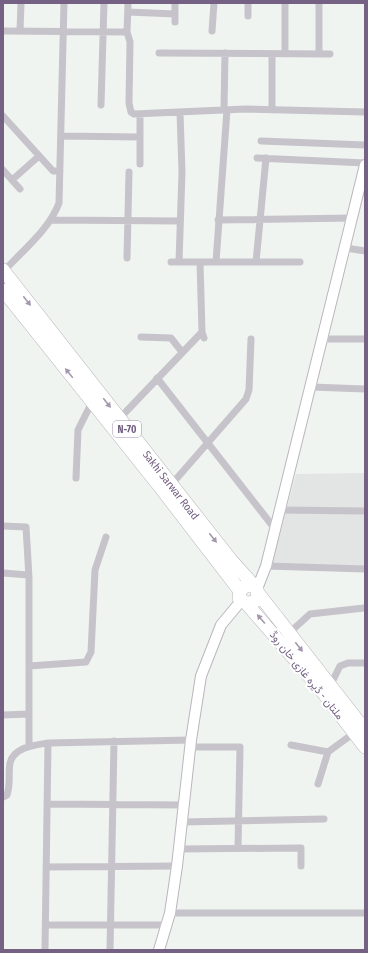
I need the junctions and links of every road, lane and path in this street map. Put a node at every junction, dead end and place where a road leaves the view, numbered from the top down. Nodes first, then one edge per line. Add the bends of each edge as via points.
1 (21, 3) edge
2 (64, 3) edge
3 (104, 3) edge
4 (128, 3) edge
5 (175, 3) edge
6 (214, 3) edge
7 (248, 3) edge
8 (285, 3) edge
9 (319, 3) edge
10 (128, 12) junction
11 (175, 14) junction
12 (248, 16) dead end
13 (175, 22) dead end
14 (212, 30) dead end
15 (3, 31) edge
16 (20, 31) junction
17 (62, 32) junction
18 (103, 32) junction
19 (127, 32) junction
20 (159, 53) dead end
21 (225, 53) junction
22 (272, 54) junction
23 (285, 54) junction
24 (319, 54) junction
25 (330, 54) dead end
26 (101, 105) dead end
27 (226, 110) junction
28 (272, 110) junction
29 (180, 112) junction
30 (365, 112) edge
31 (140, 114) junction
32 (3, 116) edge
33 (61, 136) junction
34 (140, 138) junction
35 (261, 141) dead end
36 (365, 145) edge
37 (39, 156) junction
38 (257, 158) dead end
39 (266, 158) junction
40 (140, 164) dead end
41 (365, 164) edge
42 (3, 170) edge
43 (60, 171) junction
44 (129, 172) dead end
45 (12, 180) junction
46 (20, 189) dead end
47 (361, 198) edge
48 (353, 218) junction
49 (261, 219) junction
50 (51, 220) junction
51 (218, 220) junction
52 (128, 221) junction
53 (180, 221) junction
54 (346, 248) junction
55 (365, 251) edge
56 (127, 258) dead end
57 (171, 262) dead end
58 (179, 262) junction
59 (200, 262) junction
60 (216, 262) junction
61 (256, 262) junction
62 (300, 262) dead end
63 (4, 271) edge
64 (3, 290) edge
65 (141, 337) dead end
66 (251, 339) dead end
67 (323, 339) junction
68 (365, 339) edge
69 (182, 352) junction
70 (157, 378) junction
71 (311, 387) junction
72 (365, 389) edge
73 (92, 402) junction
74 (119, 419) junction
75 (208, 443) junction
76 (76, 478) dead end
77 (171, 485) junction
78 (280, 510) junction
79 (365, 511) edge
80 (3, 526) edge
81 (275, 529) junction
82 (106, 537) dead end
83 (266, 566) junction
84 (365, 568) edge
85 (3, 573) edge
86 (28, 575) junction
87 (256, 589) junction
88 (243, 599) junction
89 (364, 608) edge
90 (288, 634) junction
91 (365, 663) edge
92 (29, 666) junction
93 (330, 686) junction
94 (29, 714) junction
95 (3, 715) edge
96 (360, 732) edge
97 (114, 741) junction
98 (48, 743) junction
99 (190, 743) junction
100 (291, 745) dead end
101 (29, 746) junction
102 (365, 747) edge
103 (328, 752) junction
104 (318, 784) dead end
105 (3, 797) edge
106 (47, 804) junction
107 (113, 804) junction
108 (184, 805) junction
109 (324, 819) dead end
110 (238, 821) junction
111 (182, 822) junction
112 (238, 848) junction
113 (179, 849) junction
114 (46, 866) junction
115 (112, 866) junction
116 (177, 866) junction
117 (301, 866) dead end
118 (170, 913) junction
119 (365, 913) edge
120 (46, 925) junction
121 (111, 925) junction
122 (166, 925) junction
123 (45, 950) edge
124 (110, 950) edge
125 (159, 950) edge

1 - 16 street
2 - 17 street
3 - 18 street
4 - 10 street
5 - 11 street
6 - 14 street
7 - 12 street
8 - 23 street
9 - 24 street
10 - 11 street
10 - 19 street
11 - 13 street
15 - 16 street
16 - 17 street
17 - 18 street
17 - 33 street
18 - 19 street
18 - 26 street
19 - 31 street via 130,42 129,103 131,112
20 - 21 street
21 - 22 street
21 - 27 street
22 - 23 street
22 - 28 street
23 - 24 street
24 - 25 street
27 - 28 street
27 - 29 street
27 - 51 street
28 - 30 street
29 - 31 street
29 - 53 street
31 - 34 street
32 - 37 street
33 - 34 street
33 - 43 street
34 - 40 street
35 - 36 street
37 - 43 street via 53,172
37 - 45 street
38 - 39 street
39 - 41 street
39 - 49 street
41 - 47 main road
42 - 45 street
43 - 50 street via 59,203
44 - 52 street
45 - 46 street
47 - 48 main road
48 - 49 street
48 - 54 main road
49 - 51 street
49 - 61 street
50 - 52 street
50 - 63 street
51 - 60 street
52 - 53 street
52 - 56 street
53 - 58 street
54 - 55 street
54 - 67 main road
57 - 58 street
58 - 59 street
59 - 60 street
59 - 69 street via 203,335
60 - 61 street
61 - 62 street
63 -> 74 highway, Sakhi Sarwar Road / N-70
73 -> 64 highway, Sakhi Sarwar Road / N-70
65 - 69 street via 171,338
66 - 75 street via 249,390 246,399
67 - 68 street
67 - 71 main road
69 - 70 street
70 - 74 street
70 - 75 street
71 - 72 street
71 - 78 main road
73 - 76 street via 78,430
73 - 88 highway, Sakhi Sarwar Road / N-70
74 - 77 highway, Sakhi Sarwar Road / N-70
75 - 77 street
75 - 81 street
77 -> 87 highway, Sakhi Sarwar Road / N-70
78 - 79 street
78 - 81 main road
80 - 86 street via 26,527
81 - 83 main road
82 - 92 street via 95,570 91,652 86,662
83 - 84 street
83 - 87 main road
85 - 86 street
86 - 92 street
87 - 88 highway via 245,586
87 - 90 highway, ملتان - ڈیرہ غازی خان روڈ / N-70
96 -> 88 highway, ملتان - ڈیرہ غازی خان روڈ / N-70
88 - 99 main road via 221,625 201,676
89 - 90 street via 310,614
90 -> 93 highway, ملتان - ڈیرہ غازی خان روڈ / N-70
91 - 93 street via 348,663 340,666
92 - 94 street
93 - 96 highway, ملتان - ڈیرہ غازی خان روڈ / N-70
94 - 95 street
94 - 101 street
96 - 102 highway, ملتان - ڈیرہ غازی خان روڈ / N-70
96 - 103 street
97 - 98 street
97 - 99 street
97 - 107 street
98 - 101 street
98 - 106 street
99 - 108 main road
99 - 110 street via 240,747
100 - 103 street
101 - 105 street via 16,754 10,763 10,787 7,795
103 - 104 street
106 - 107 street
106 - 114 street
107 - 108 street
107 - 115 street
108 - 111 main road
109 - 110 street
110 - 111 street
110 - 112 street
111 - 113 main road
112 - 113 street
112 - 117 street via 301,848
113 - 116 main road
114 - 115 street
114 - 120 street
115 - 116 street
115 - 121 street
116 - 118 main road
118 - 119 street
118 - 122 main road
120 - 121 street
120 - 123 street
121 - 122 street
121 - 124 street
122 - 125 main road

